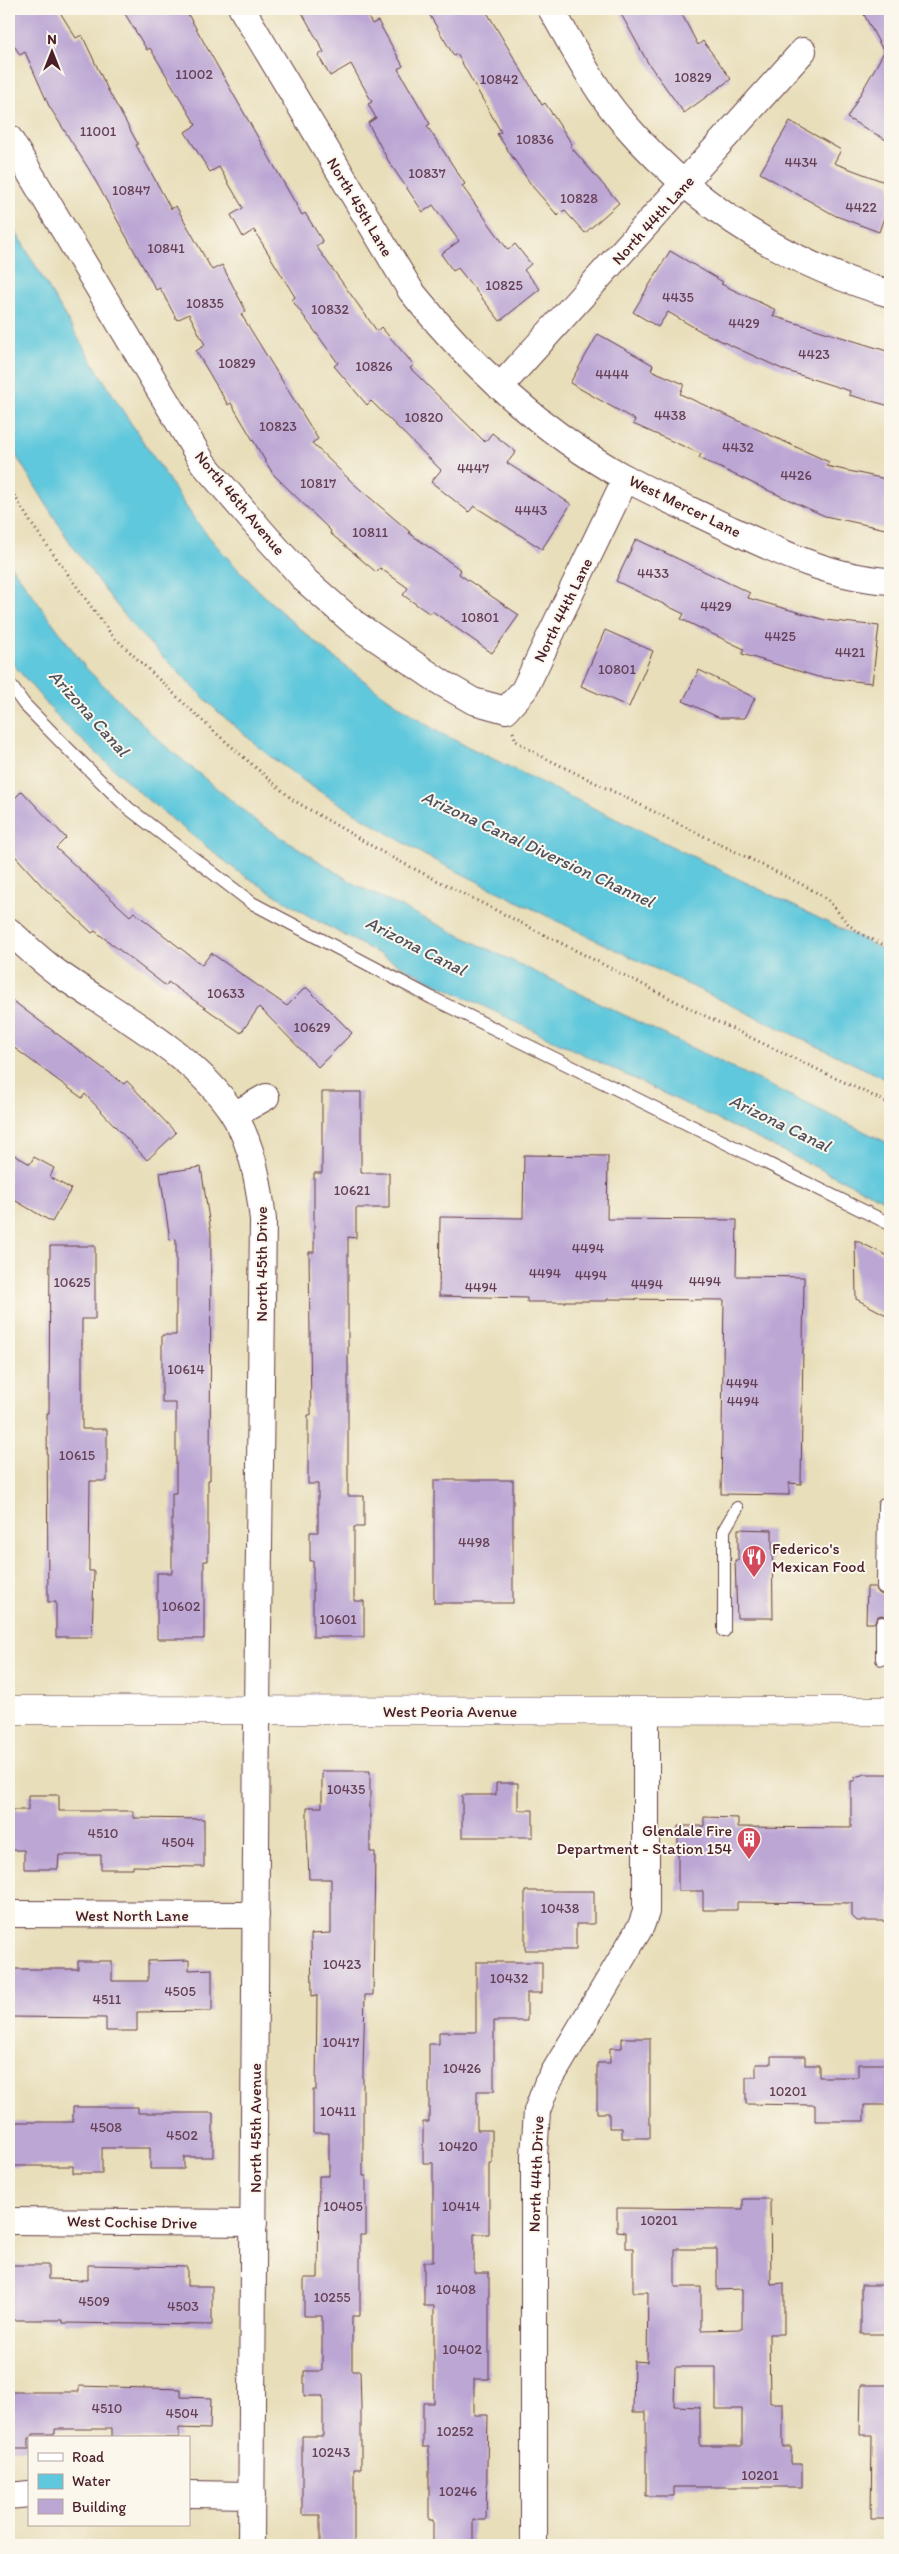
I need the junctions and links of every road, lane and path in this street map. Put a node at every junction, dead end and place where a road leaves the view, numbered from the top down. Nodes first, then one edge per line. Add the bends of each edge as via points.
1 (242, 9) edge
2 (551, 9) edge
3 (803, 51) dead end
4 (9, 138) edge
5 (685, 184) junction
6 (890, 294) edge
7 (500, 387) junction
8 (626, 478) junction
9 (9, 487) edge
10 (890, 581) edge
11 (9, 683) edge
12 (506, 710) junction
13 (9, 931) edge
14 (890, 948) edge
15 (266, 1097) dead end
16 (890, 1104) edge
17 (234, 1115) junction
18 (890, 1224) edge
19 (884, 1505) dead end
20 (737, 1508) dead end
21 (883, 1586) dead end
22 (882, 1623) dead end
23 (724, 1631) dead end
24 (882, 1659) dead end
25 (9, 1710) edge
26 (257, 1711) junction
27 (890, 1711) edge
28 (646, 1712) junction
29 (9, 1914) edge
30 (256, 1915) junction
31 (9, 2221) edge
32 (254, 2223) junction
33 (28, 2494) edge
34 (190, 2494) edge
35 (252, 2494) junction
36 (9, 2496) edge
37 (252, 2545) edge
38 (534, 2545) edge

1 - 7 street, North 45th Lane via 411,291 443,331
2 - 5 street via 621,120
3 - 5 street, North 44th Lane
4 - 12 street, North 46th Avenue via 203,463 262,533 306,581 354,623 442,684 473,701
5 - 6 street via 776,249 852,283
5 - 7 street, North 44th Lane
7 - 8 street, West Mercer Lane via 572,445
8 - 10 street, West Mercer Lane via 792,557 844,574
8 - 12 street, North 44th Lane via 524,690
9 - 16 path via 30,523 111,634 209,727 293,800 389,856 697,1012
11 - 18 lane via 31,710 128,808 252,903 418,990
12 - 14 path via 516,741 809,888 828,900 861,934
13 - 17 street, North 45th Drive via 56,971 186,1061 206,1079
15 - 17 street
17 - 26 street, North 45th Drive via 250,1149 259,1184 263,1220
19 - 21 lane
20 - 23 lane via 724,1530
22 - 24 lane
25 - 26 main road, West Peoria Avenue
26 - 28 main road, West Peoria Avenue
26 - 30 street, North 45th Avenue
27 - 28 main road, West Peoria Avenue
28 - 38 street, North 44th Drive via 646,1912 641,1926 547,2084 537,2111 534,2155
29 - 30 street, West North Lane
30 - 32 street, North 45th Avenue
31 - 32 street, West Cochise Drive
32 - 35 street, North 45th Avenue
33 - 36 street
34 - 35 street
35 - 37 street, North 45th Avenue

